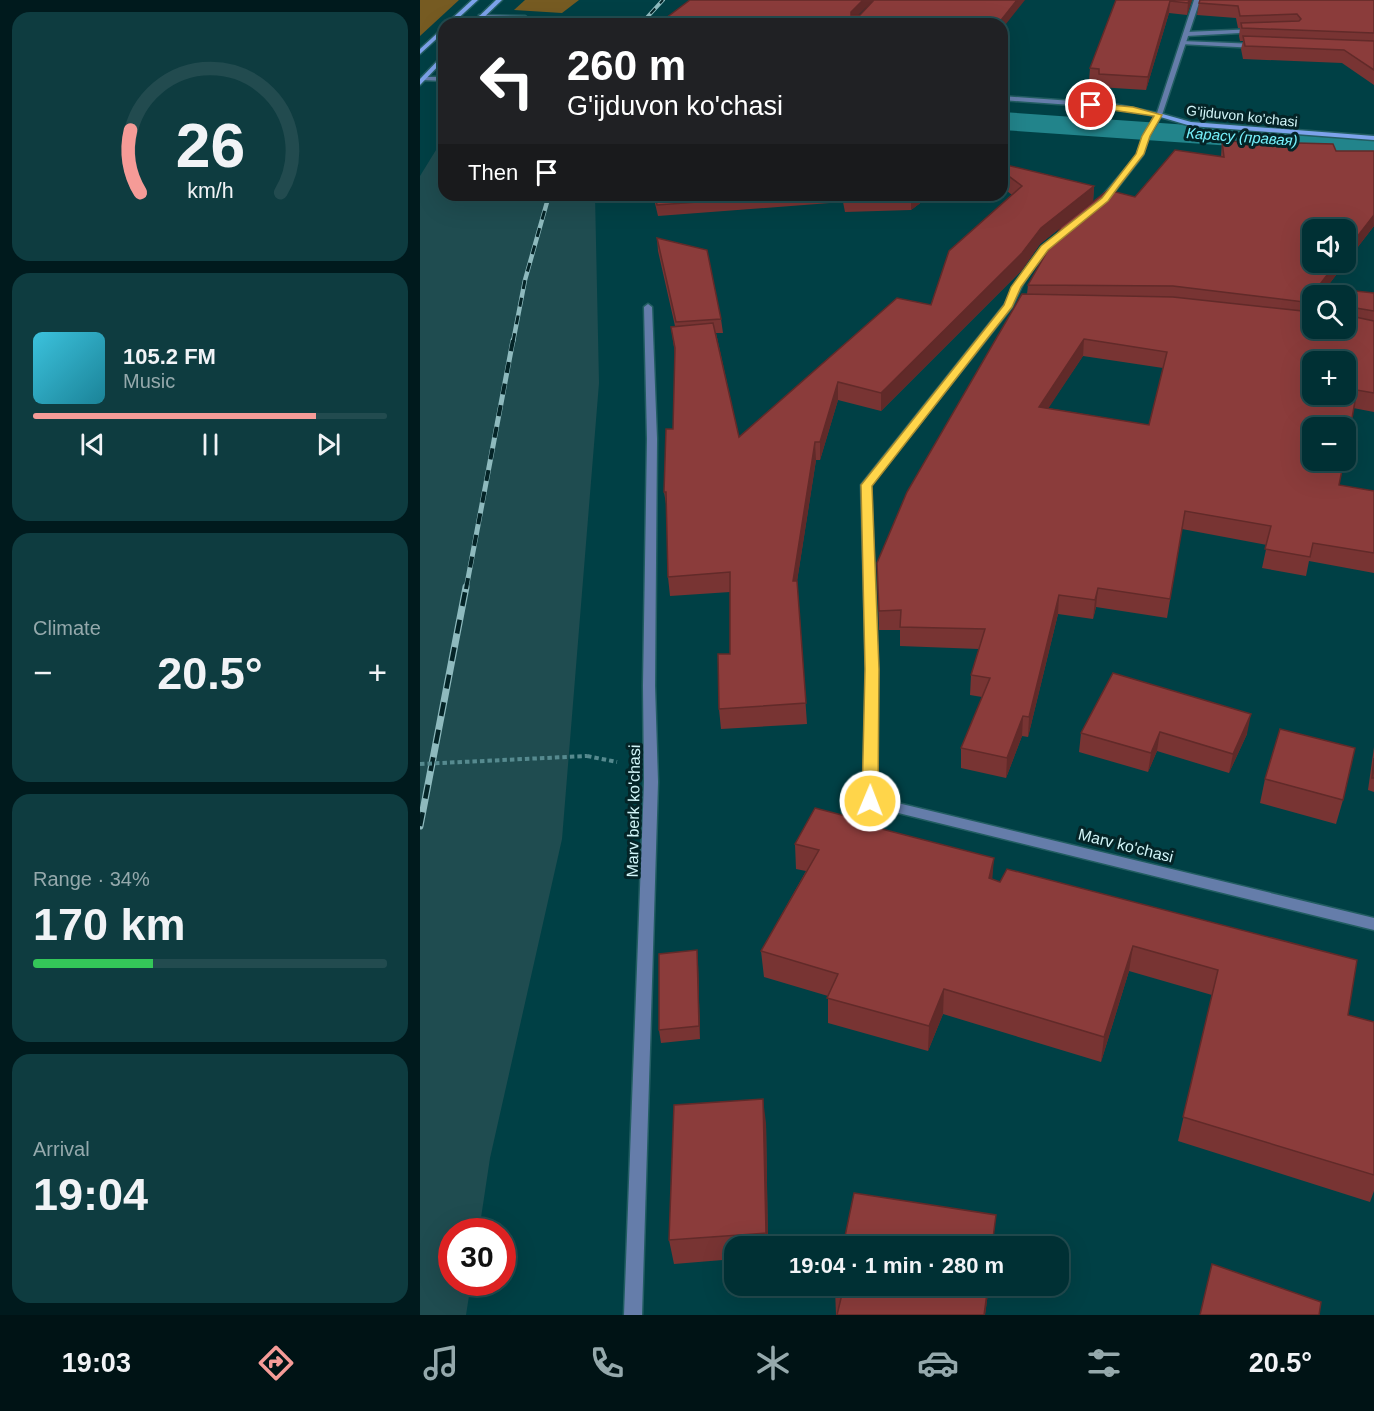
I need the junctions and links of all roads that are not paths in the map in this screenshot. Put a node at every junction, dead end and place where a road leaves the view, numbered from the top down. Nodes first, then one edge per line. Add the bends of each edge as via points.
1 (475, 0) edge
2 (499, 0) edge
3 (1197, 0) edge
4 (481, 16) joint
5 (456, 18) edge
6 (525, 18) edge
7 (1269, 30) edge
8 (1186, 34) junction
9 (438, 35) edge
10 (1182, 43) junction
11 (1266, 46) edge
12 (420, 52) edge
13 (438, 63) edge
14 (438, 80) edge
15 (422, 81) edge
16 (1008, 98) edge
17 (1159, 115) junction
18 (1374, 138) edge
19 (1096, 206) edge
20 (1070, 227) edge
21 (1009, 305) junction
22 (1020, 305) edge
23 (648, 307) dead end
24 (1374, 924) edge
25 (633, 1315) edge

1 - 5 main road
2 - 4 main road
3 - 8 street
4 - 6 street
7 - 8 street
8 - 10 street
9 - 12 main road
10 - 11 street
10 - 17 street
13 - 15 main road
14 - 15 street
16 - 17 street, G'ijduvon ko'chasi via 1114,106
17 - 18 main road, G'ijduvon ko'chasi via 1191,124
17 - 19 street via 1140,154
20 - 21 street via 1044,248 1016,287
21 - 22 street
21 - 24 street, Marv ko'chasi via 866,485 872,669 870,801
23 - 25 street, Marv berk ko'chasi via 652,439 651,782

